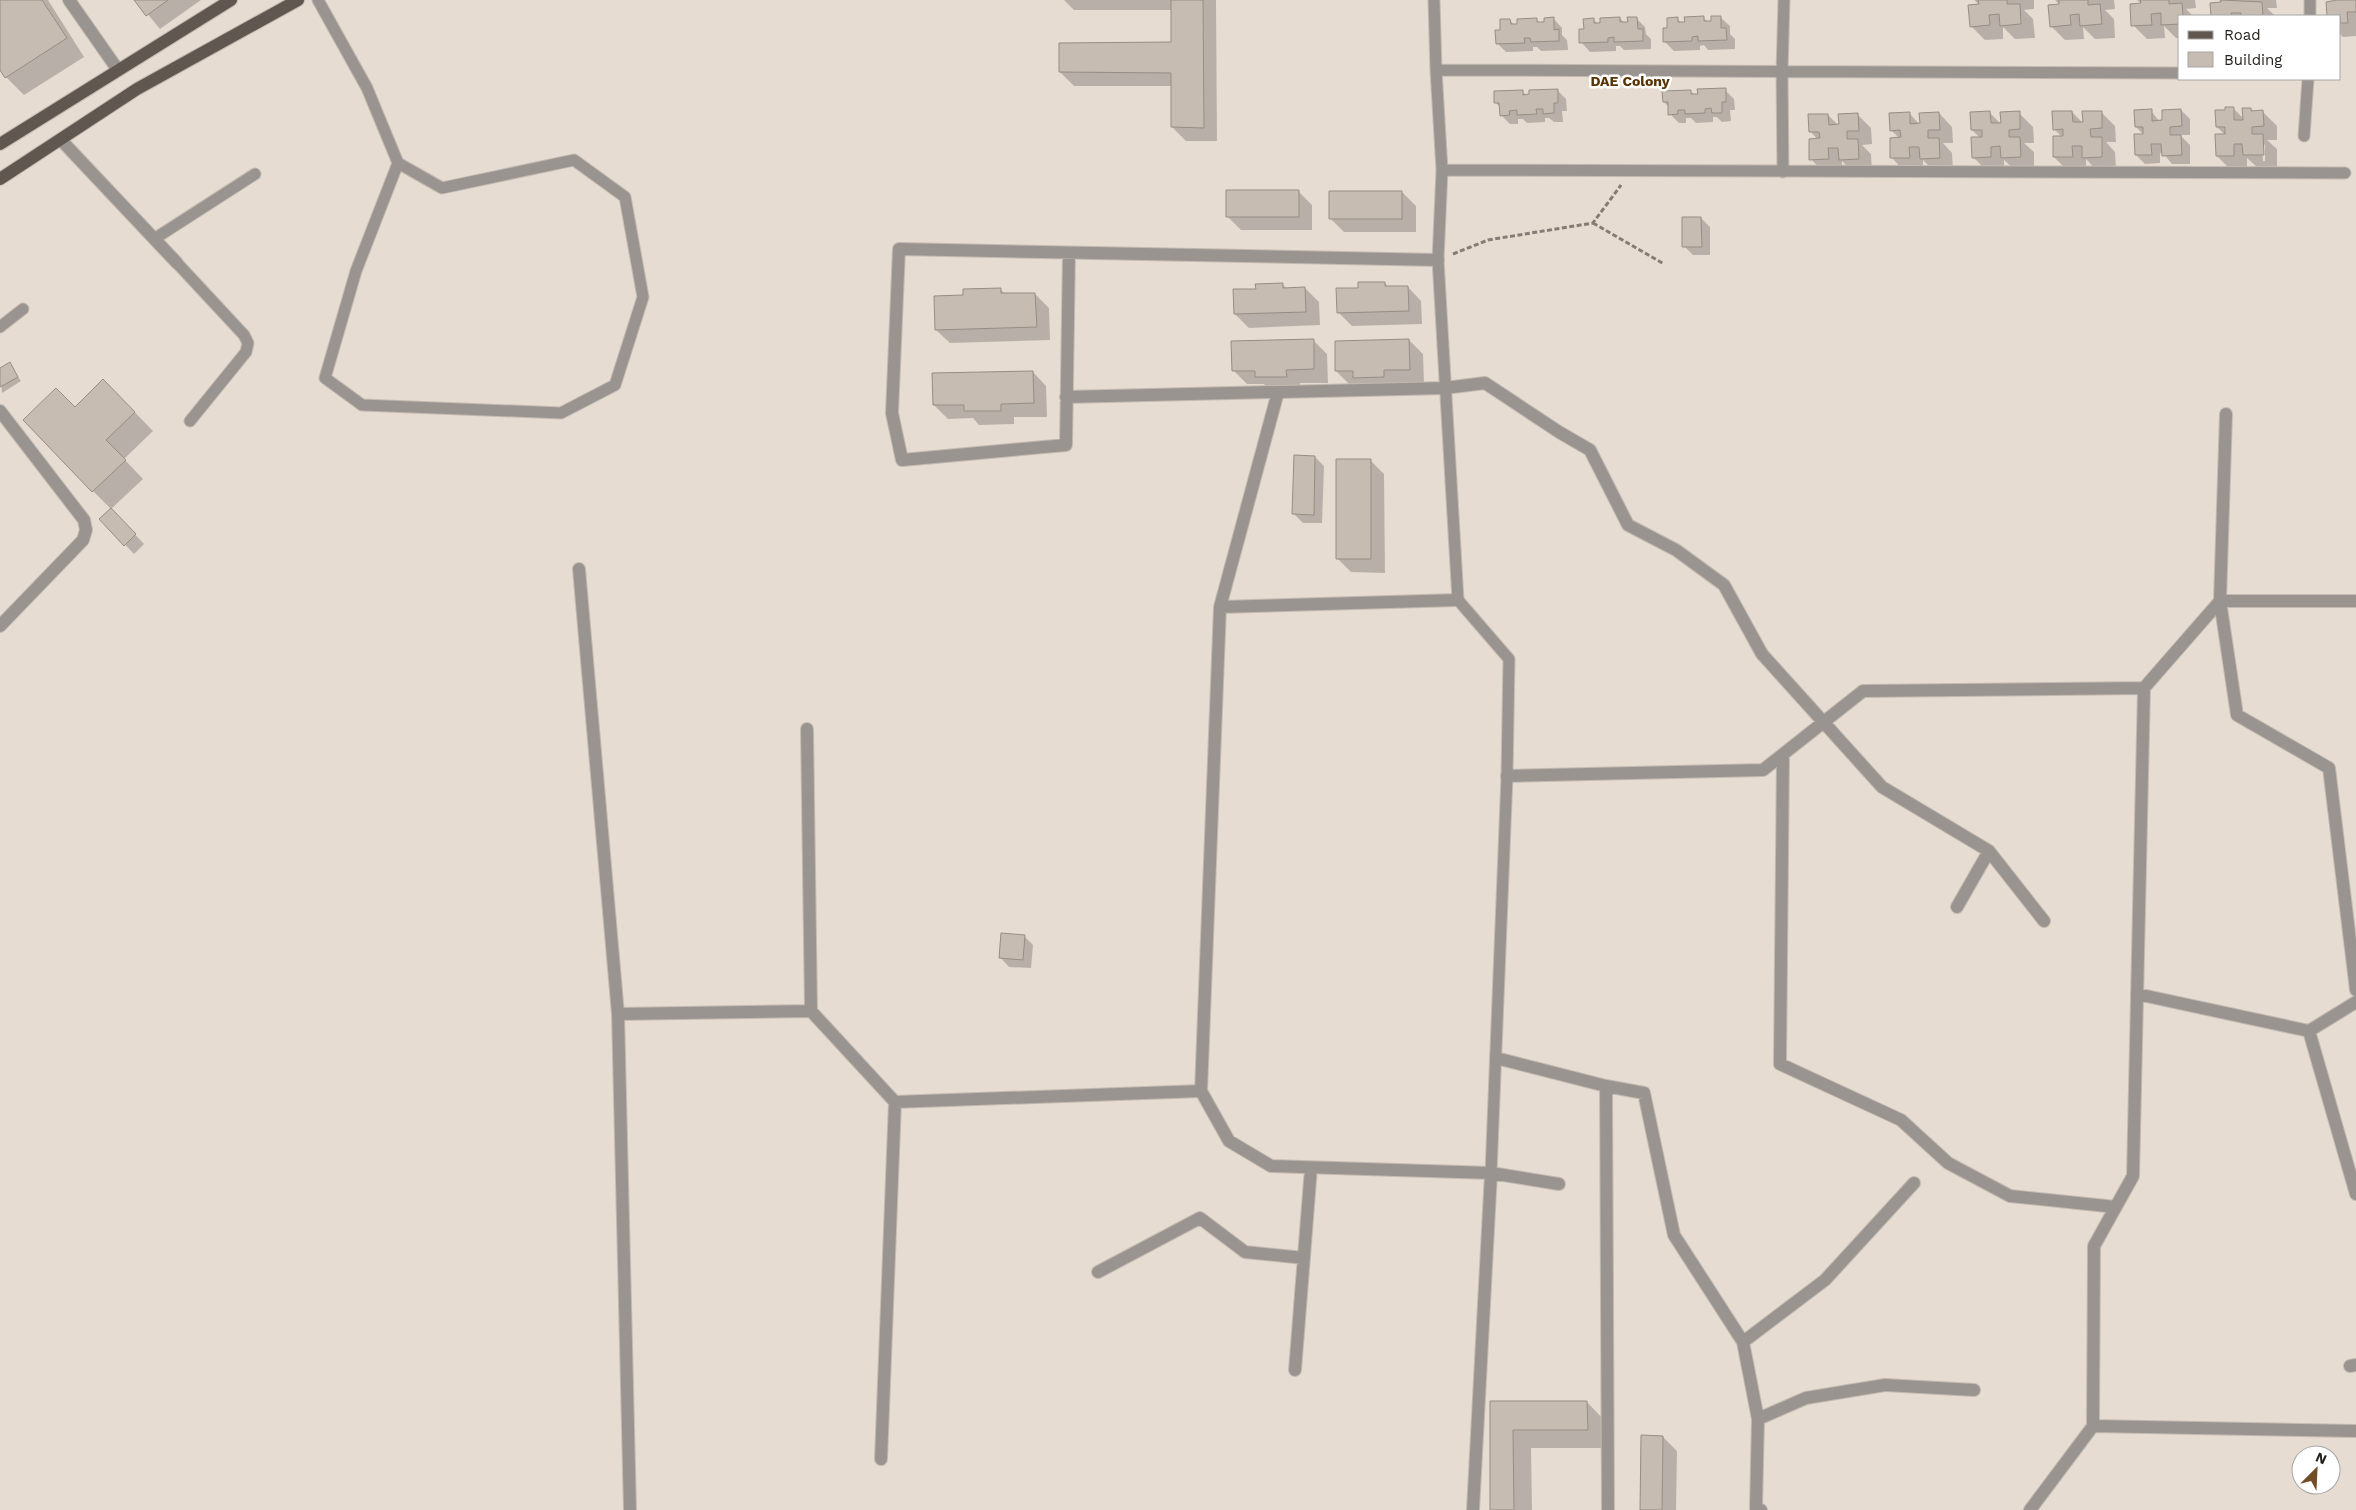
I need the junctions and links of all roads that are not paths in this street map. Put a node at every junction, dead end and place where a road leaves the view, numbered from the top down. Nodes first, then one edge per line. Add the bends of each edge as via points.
1 (69, 0) edge
2 (298, 0) edge
3 (1434, 0) edge
4 (1784, 0) edge
5 (2310, 0) edge
6 (224, 2) edge
7 (320, 2) edge
8 (2310, 15) edge
9 (118, 70) junction
10 (1436, 70) junction
11 (1782, 72) junction
12 (2178, 73) edge
13 (2308, 80) edge
14 (2304, 136) dead end
15 (61, 140) junction
16 (0, 144) edge
17 (398, 163) junction
18 (1442, 170) junction
19 (1783, 172) junction
20 (2345, 173) dead end
21 (255, 174) dead end
22 (0, 179) edge
23 (154, 239) junction
24 (1069, 253) junction
25 (1438, 260) junction
26 (177, 263) joint
27 (23, 309) dead end
28 (0, 327) edge
29 (1445, 388) junction
30 (1278, 392) junction
31 (1066, 398) junction
32 (0, 411) edge
33 (2226, 414) dead end
34 (190, 421) dead end
35 (579, 569) dead end
36 (1458, 600) junction
37 (2356, 600) edge
38 (2220, 601) junction
39 (1220, 606) junction
40 (0, 626) edge
41 (2144, 688) junction
42 (1823, 723) junction
43 (807, 729) dead end
44 (1783, 754) junction
45 (1507, 776) junction
46 (1989, 851) junction
47 (1956, 907) dead end
48 (2044, 922) dead end
49 (2356, 990) edge
50 (2137, 994) junction
51 (2356, 1002) edge
52 (811, 1011) junction
53 (618, 1014) junction
54 (2309, 1030) junction
55 (1496, 1058) junction
56 (1606, 1086) junction
57 (1201, 1091) junction
58 (895, 1102) junction
59 (1311, 1168) junction
60 (1491, 1172) junction
61 (1914, 1183) dead end
62 (1559, 1184) dead end
63 (2356, 1194) edge
64 (2116, 1207) junction
65 (1304, 1258) junction
66 (1098, 1272) dead end
67 (1743, 1342) junction
68 (1295, 1370) dead end
69 (1974, 1390) dead end
70 (1758, 1419) junction
71 (2093, 1426) junction
72 (2356, 1431) edge
73 (882, 1459) dead end
74 (630, 1510) edge
75 (1472, 1510) edge
76 (1608, 1510) edge
77 (1761, 1510) edge
78 (2030, 1510) edge

1 - 9 street
2 - 15 main road via 137,90
3 - 10 lane
4 - 11 lane
5 - 8 lane
6 - 9 main road
7 - 17 lane via 367,88
9 - 16 main road
10 - 11 lane
10 - 18 lane
11 - 12 lane
11 - 19 lane
13 - 14 lane
15 - 22 main road
15 - 23 street
17 - 17 lane via 356,271 325,378 362,406 561,413 615,385 642,297 626,197 574,160 442,188
18 - 19 lane
18 - 25 lane
19 - 20 lane
21 - 23 lane
23 - 26 street
24 - 25 street
24 - 31 street
24 - 31 street via 899,249 892,413 902,460 1066,445
25 - 29 lane
26 - 34 lane via 248,343 246,352
27 - 28 lane
29 - 30 street
29 - 36 lane
29 - 42 street via 1486,382 1590,450 1628,525 1676,550 1724,585 1762,654
30 - 31 street
30 - 39 street
32 - 40 street via 84,520 86,530 83,540
33 - 38 street
35 - 53 street
36 - 39 street
36 - 45 lane via 1509,659
37 - 38 street
38 - 41 street
38 - 49 street via 2237,715 2329,768
39 - 57 street
41 - 42 street via 1863,691
41 - 50 street
42 - 44 street
42 - 46 street via 1882,786
43 - 52 street
44 - 45 street via 1764,770
44 - 64 street via 1780,1064 1901,1120 1948,1163 2010,1196
45 - 55 lane
46 - 47 street
46 - 48 street
50 - 54 street
50 - 64 street via 2133,1176
51 - 54 street
52 - 53 street
52 - 58 street
53 - 74 street
54 - 63 street
55 - 56 street
55 - 60 lane
56 - 67 street via 1644,1093 1674,1235
56 - 76 street
57 - 58 street
57 - 59 street via 1229,1141 1271,1166
58 - 73 street
59 - 60 street
59 - 65 street
60 - 62 street
60 - 75 street
61 - 67 street via 1826,1280
64 - 71 street via 2094,1246
65 - 66 street via 1245,1252 1200,1218
65 - 68 street
67 - 70 street
69 - 70 street via 1885,1385 1806,1398
70 - 77 street via 1756,1508
71 - 72 street
71 - 78 street

